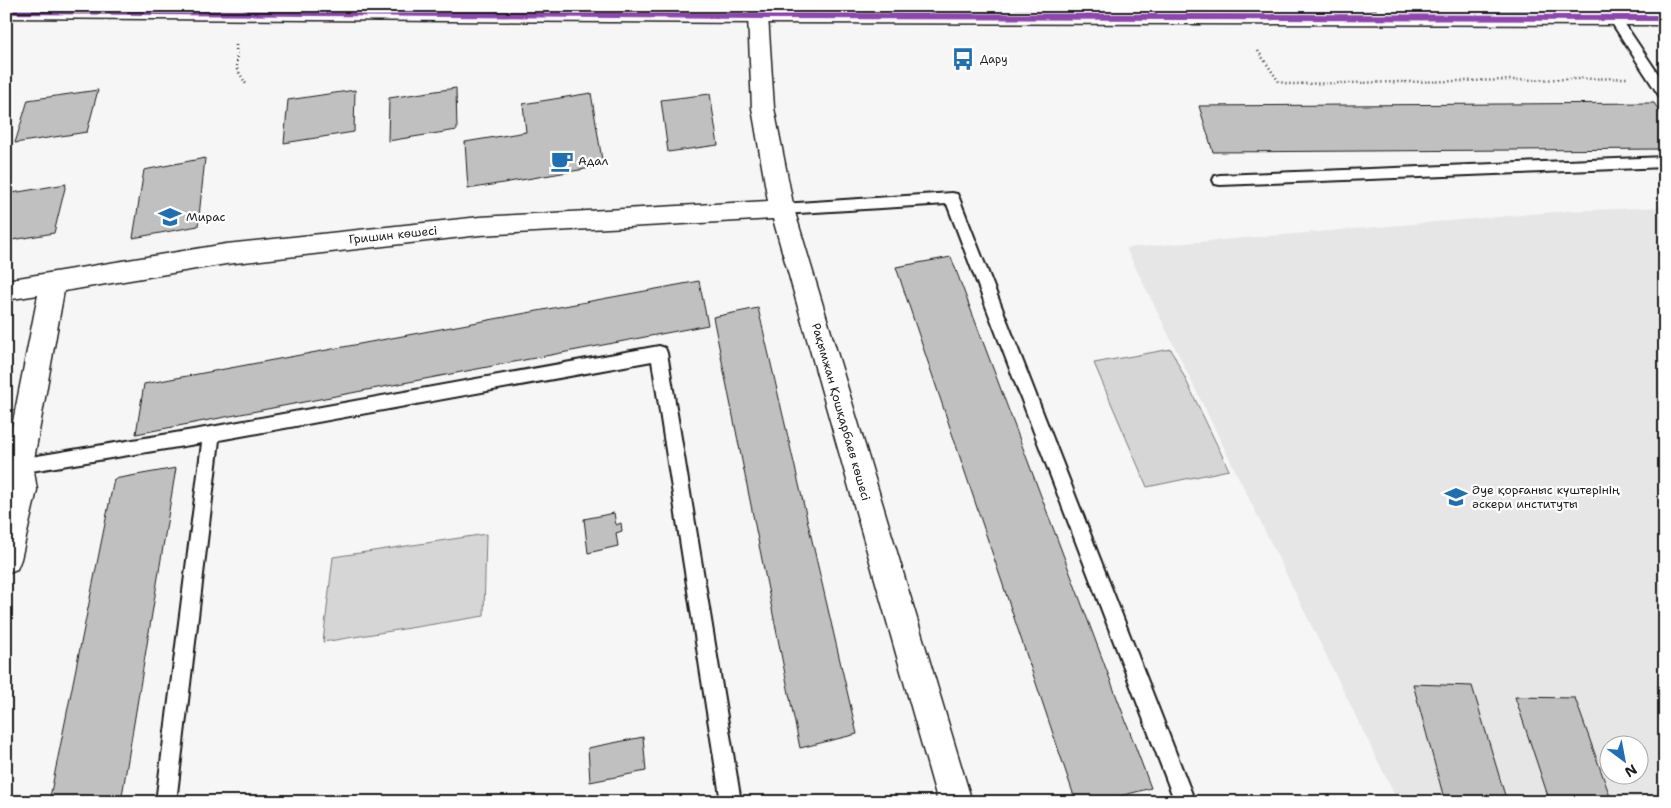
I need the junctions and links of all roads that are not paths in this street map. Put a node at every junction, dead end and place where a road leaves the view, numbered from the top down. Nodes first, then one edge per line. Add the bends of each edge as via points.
1 (405, 10) edge
2 (6, 11) edge
3 (759, 11) edge
4 (1383, 11) edge
5 (1628, 14) edge
6 (1665, 18) edge
7 (1665, 94) edge
8 (1665, 162) edge
9 (1220, 180) dead end
10 (782, 209) junction
11 (53, 282) junction
12 (6, 290) edge
13 (211, 434) junction
14 (13, 466) edge
15 (6, 559) edge
16 (166, 802) edge
17 (731, 802) edge
18 (955, 802) edge
19 (1185, 802) edge

1 - 2 main road
1 - 3 main road
3 - 4 main road
3 - 10 main road, Рақымжан Қошқарбаев көшесі via 763,108
4 - 5 main road
5 - 6 main road
5 - 7 lane via 1654,77
8 - 9 lane
10 - 11 main road, Гришин көшесі via 480,226 226,254
10 - 18 main road, Рақымжан Қошқарбаев көшесі
10 - 19 lane via 952,198
11 - 12 main road, Гришин көшесі
11 - 14 main road
13 - 14 lane
13 - 16 lane
13 - 17 lane via 660,353
14 - 15 main road via 22,490

